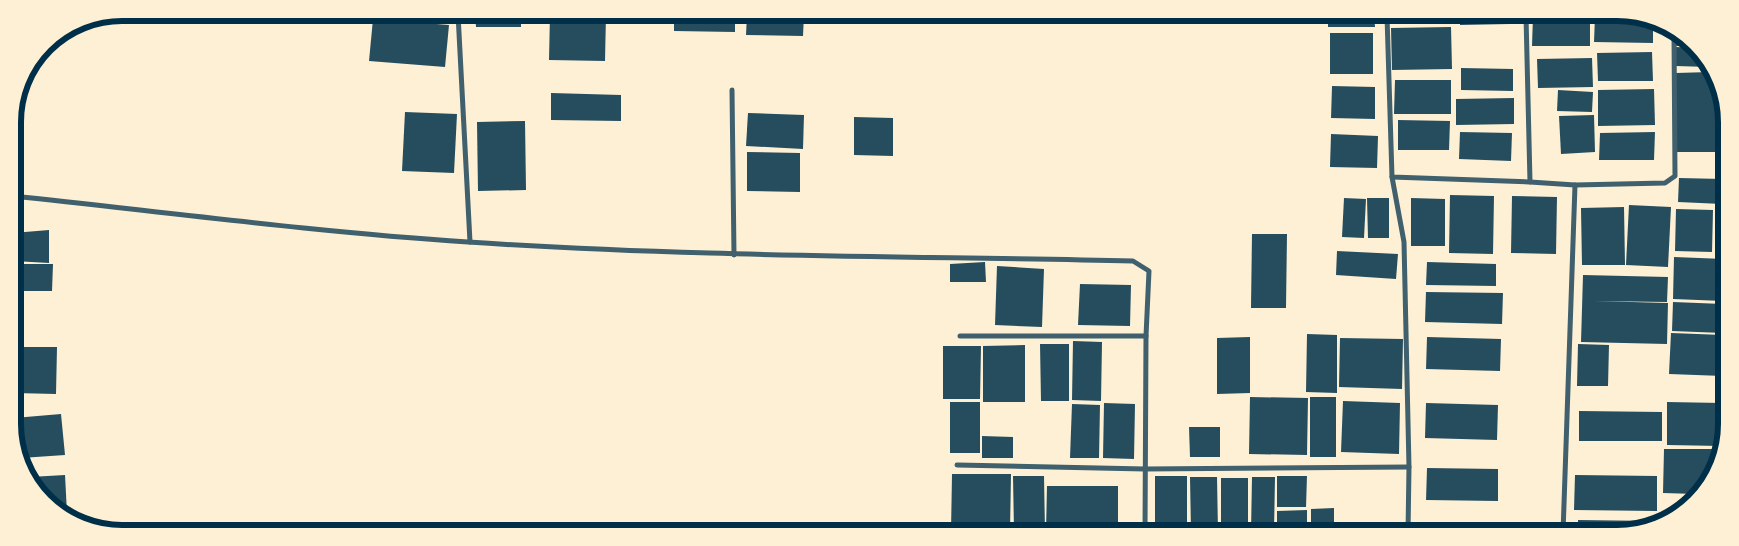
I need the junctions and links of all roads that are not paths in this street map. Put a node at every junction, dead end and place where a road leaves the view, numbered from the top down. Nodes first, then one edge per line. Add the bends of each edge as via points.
1 (458, 21) edge
2 (1387, 21) edge
3 (1526, 21) edge
4 (1674, 39) edge
5 (732, 90) dead end
6 (1392, 177) junction
7 (1530, 182) junction
8 (1575, 186) junction
9 (21, 197) edge
10 (470, 242) junction
11 (734, 255) junction
12 (960, 336) dead end
13 (1146, 336) junction
14 (957, 465) dead end
15 (1409, 467) junction
16 (1145, 468) junction
17 (1145, 525) edge
18 (1408, 525) edge
19 (1563, 525) edge

1 - 10 street
2 - 6 street
3 - 7 street
4 - 8 street via 1675,176 1665,183
5 - 11 street
6 - 7 street
6 - 15 street via 1404,242
7 - 8 street
8 - 19 street
9 - 10 street
10 - 11 street
11 - 13 street via 1133,261 1149,271
12 - 13 street
13 - 16 street
14 - 16 street
15 - 16 street
15 - 18 street
16 - 17 street

